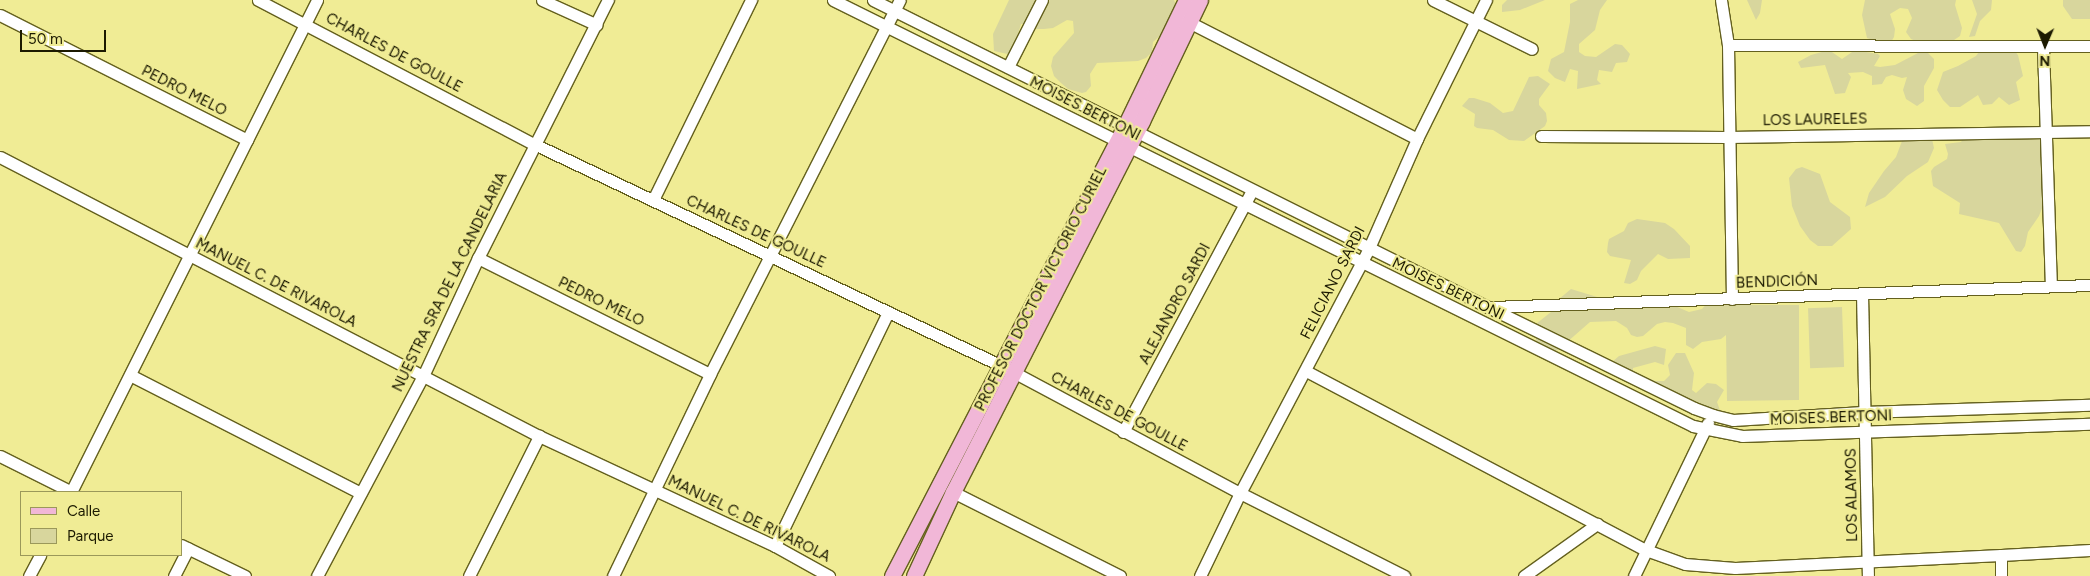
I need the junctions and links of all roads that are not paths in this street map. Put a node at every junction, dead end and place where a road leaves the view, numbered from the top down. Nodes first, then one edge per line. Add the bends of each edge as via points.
1 (258, 0) edge
2 (317, 0) edge
3 (542, 0) edge
4 (608, 0) edge
5 (750, 0) edge
6 (833, 0) edge
7 (873, 0) edge
8 (900, 0) edge
9 (1042, 0) edge
10 (1186, 0) edge
11 (1200, 0) edge
12 (1433, 0) edge
13 (1486, 0) edge
14 (1721, 0) edge
15 (894, 11) junction
16 (0, 15) edge
17 (1184, 19) junction
18 (1475, 21) junction
19 (305, 23) junction
20 (597, 25) junction
21 (887, 25) junction
22 (1728, 45) junction
23 (2090, 46) edge
24 (2043, 47) junction
25 (1532, 49) dead end
26 (1008, 67) junction
27 (1130, 129) junction
28 (2090, 131) edge
29 (2046, 132) junction
30 (1541, 136) dead end
31 (1728, 137) junction
32 (1417, 139) junction
33 (247, 140) junction
34 (534, 144) junction
35 (1122, 144) junction
36 (0, 157) edge
37 (1252, 190) junction
38 (653, 200) junction
39 (1245, 206) junction
40 (1369, 248) junction
41 (190, 255) junction
42 (770, 255) junction
43 (478, 258) junction
44 (1360, 262) junction
45 (2090, 285) edge
46 (2051, 286) junction
47 (1862, 294) junction
48 (1732, 299) junction
49 (1488, 307) junction
50 (888, 312) junction
51 (1466, 314) junction
52 (1008, 369) junction
53 (1306, 371) junction
54 (710, 374) junction
55 (130, 375) junction
56 (423, 376) junction
57 (2090, 405) edge
58 (1863, 412) junction
59 (1713, 415) junction
60 (2090, 424) edge
61 (1705, 429) junction
62 (1123, 432) junction
63 (1866, 432) junction
64 (539, 436) junction
65 (0, 456) edge
66 (654, 490) junction
67 (69, 491) edge
68 (72, 491) edge
69 (953, 492) junction
70 (361, 493) junction
71 (1240, 493) junction
72 (1597, 524) junction
73 (185, 546) edge
74 (775, 546) junction
75 (1646, 550) junction
76 (2090, 550) edge
77 (2001, 555) junction
78 (39, 556) edge
79 (181, 556) edge
80 (1868, 562) junction
81 (1735, 572) edge
82 (29, 576) edge
83 (174, 576) edge
84 (245, 576) edge
85 (317, 576) edge
86 (468, 576) edge
87 (613, 576) edge
88 (829, 576) edge
89 (892, 576) edge
90 (914, 576) edge
91 (1120, 576) edge
92 (1200, 576) edge
93 (1404, 576) edge
94 (1524, 576) edge
95 (1634, 576) edge
96 (1868, 576) edge
97 (2001, 576) edge

1 - 19 street, CHARLES DE GOULLE
2 - 19 street
3 - 20 street
4 - 20 street, NUESTRA SRA DE LA CANDELARIA
5 - 38 street
6 - 21 street, MOISES BERTONI
7 - 15 street, MOISES BERTONI
8 - 15 street
9 - 26 street
10 - 17 main road, PROFESOR DOCTOR VICTORIO CURIEL
11 - 17 main road, PROFESOR DOCTOR VICTORIO CURIEL
12 - 18 street
13 - 18 street, FELICIANO SARDI
14 - 22 street
15 - 21 street
15 - 26 street, MOISES BERTONI
16 - 33 street, PEDRO MELO
17 - 27 main road, PROFESOR DOCTOR VICTORIO CURIEL
17 - 32 street
18 - 25 street
18 - 32 street, FELICIANO SARDI
19 - 33 street
19 - 34 street, CHARLES DE GOULLE
20 - 34 street, NUESTRA SRA DE LA CANDELARIA
21 - 35 street, MOISES BERTONI
21 - 42 street
22 - 24 street
22 - 31 street
23 - 24 street
24 - 29 street
26 - 27 street, MOISES BERTONI
27 - 35 main road, PROFESOR DOCTOR VICTORIO CURIEL
27 - 37 street, MOISES BERTONI
28 - 29 street, LOS LAURELES
29 - 31 street, LOS LAURELES
29 - 46 street
30 - 31 street, LOS LAURELES
31 - 48 street
32 - 40 street, FELICIANO SARDI
33 - 41 street
34 - 38 street, CHARLES DE GOULLE
34 - 43 street, NUESTRA SRA DE LA CANDELARIA
35 - 39 street, MOISES BERTONI
35 - 52 main road, PROFESOR DOCTOR VICTORIO CURIEL
36 - 41 street, MANUEL C. DE RIVAROLA
37 - 39 street, ALEJANDRO SARDI
37 - 40 street, MOISES BERTONI
38 - 42 street, CHARLES DE GOULLE
39 - 44 street, MOISES BERTONI
39 - 62 street, ALEJANDRO SARDI
40 - 44 street, FELICIANO SARDI
40 - 49 street, MOISES BERTONI
41 - 55 street
41 - 56 street, MANUEL C. DE RIVAROLA
42 - 50 street, CHARLES DE GOULLE
42 - 54 street
43 - 54 street, PEDRO MELO
43 - 56 street, NUESTRA SRA DE LA CANDELARIA
44 - 51 street, MOISES BERTONI
44 - 53 street, FELICIANO SARDI
45 - 46 street, BENDICIÓN
46 - 47 street, BENDICIÓN
47 - 48 street, BENDICIÓN
47 - 58 street, LOS ALAMOS
48 - 49 street, BENDICIÓN
49 - 51 street, BENDICIÓN
49 - 59 street, MOISES BERTONI
50 - 52 street, CHARLES DE GOULLE
50 - 74 street
51 - 61 street, MOISES BERTONI
52 - 62 street, CHARLES DE GOULLE
52 - 69 main road, PROFESOR DOCTOR VICTORIO CURIEL
52 - 89 main road, PROFESOR DOCTOR VICTORIO CURIEL
53 - 71 street, FELICIANO SARDI
53 - 72 street
54 - 66 street
55 - 68 street
55 - 70 street
56 - 64 street, MANUEL C. DE RIVAROLA
56 - 70 street, NUESTRA SRA DE LA CANDELARIA
57 - 58 street, MOISES BERTONI
58 - 59 street, MOISES BERTONI via 1733,420
58 - 63 street, LOS ALAMOS
59 - 61 street
60 - 63 street, MOISES BERTONI
61 - 63 street, MOISES BERTONI via 1742,436
61 - 75 street
62 - 71 street, CHARLES DE GOULLE
63 - 80 street, LOS ALAMOS
64 - 66 street, MANUEL C. DE RIVAROLA
64 - 86 street
65 - 67 street
66 - 74 street, MANUEL C. DE RIVAROLA
66 - 87 street
69 - 90 main road, PROFESOR DOCTOR VICTORIO CURIEL
69 - 91 street
70 - 85 street, NUESTRA SRA DE LA CANDELARIA
71 - 92 street, FELICIANO SARDI
71 - 93 street, CHARLES DE GOULLE
72 - 75 street
72 - 94 street
73 - 84 street
74 - 88 street, MANUEL C. DE RIVAROLA
75 - 81 street via 1685,564
75 - 95 street
76 - 77 street
77 - 80 street
77 - 97 street
78 - 82 street
79 - 83 street
80 - 81 street
80 - 96 street, LOS ALAMOS

